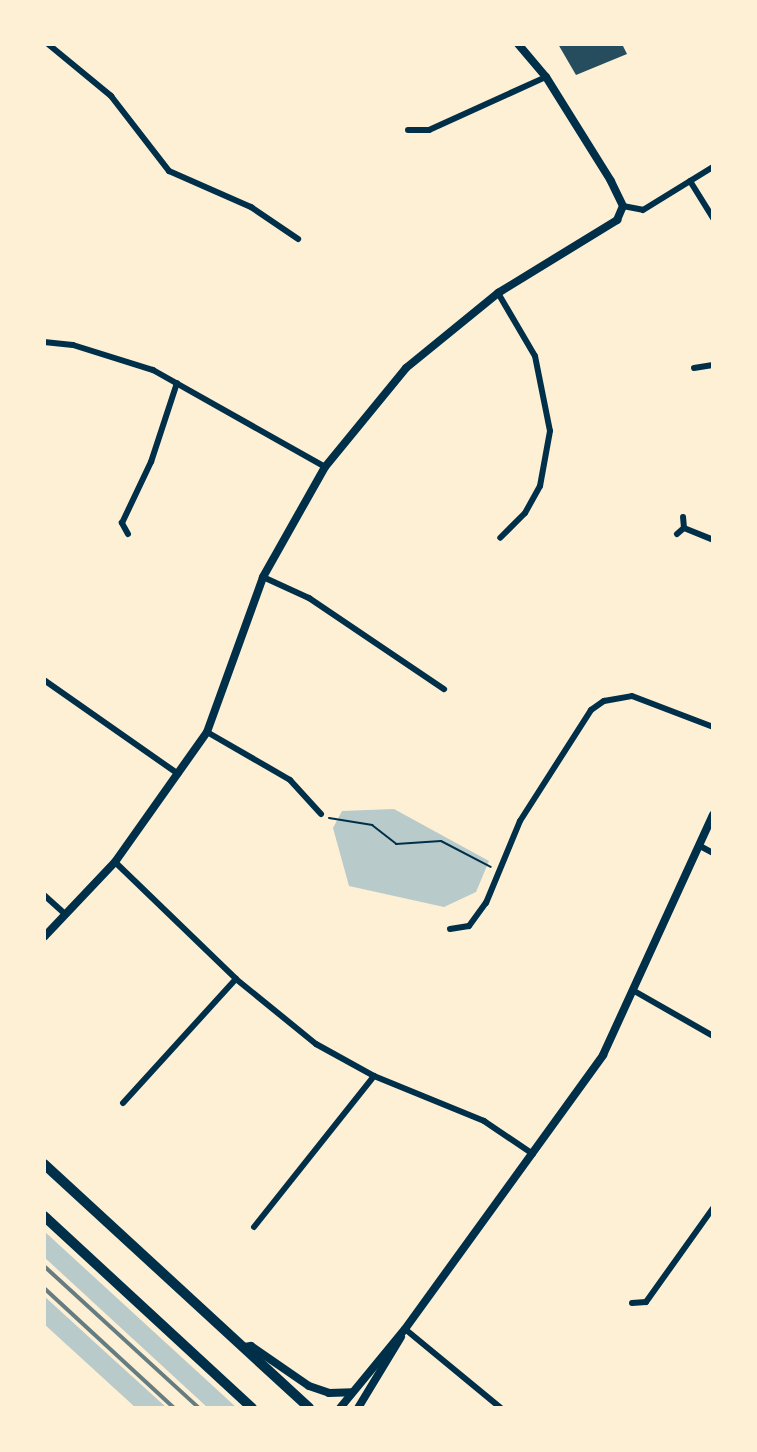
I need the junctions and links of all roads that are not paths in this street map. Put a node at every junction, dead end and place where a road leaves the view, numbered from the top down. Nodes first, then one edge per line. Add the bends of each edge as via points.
1 (48, 44) edge
2 (518, 44) edge
3 (546, 77) junction
4 (408, 130) dead end
5 (713, 167) edge
6 (690, 181) junction
7 (623, 206) junction
8 (713, 218) edge
9 (298, 239) dead end
10 (498, 293) junction
11 (44, 342) edge
12 (713, 365) edge
13 (694, 368) dead end
14 (177, 383) junction
15 (325, 467) junction
16 (683, 517) dead end
17 (684, 528) junction
18 (128, 534) dead end
19 (677, 534) dead end
20 (500, 538) dead end
21 (713, 540) edge
22 (263, 577) junction
23 (44, 680) edge
24 (444, 689) dead end
25 (713, 727) edge
26 (207, 732) junction
27 (181, 776) junction
28 (321, 814) road end
29 (713, 815) edge
30 (700, 846) junction
31 (713, 853) edge
32 (115, 862) junction
33 (44, 895) edge
34 (65, 914) junction
35 (450, 929) dead end
36 (44, 937) edge
37 (236, 979) junction
38 (636, 992) junction
39 (713, 1036) edge
40 (374, 1076) junction
41 (123, 1103) dead end
42 (533, 1154) junction
43 (44, 1164) edge
44 (713, 1208) edge
45 (44, 1216) edge
46 (254, 1227) dead end
47 (646, 1302) junction
48 (632, 1303) dead end
49 (654, 1311) dead end
50 (405, 1329) junction
51 (244, 1347) junction
52 (352, 1392) junction
53 (252, 1408) edge
54 (309, 1408) edge
55 (340, 1408) edge
56 (358, 1408) edge
57 (501, 1408) edge

1 - 9 street via 111,96 169,171 251,207
2 - 3 street
3 - 4 street via 429,130
3 - 7 street
5 - 6 street
6 - 7 street via 643,210
6 - 8 street
7 - 10 street via 617,220
10 - 15 street via 406,368
10 - 20 street via 535,356 550,431 540,486 525,513
11 - 14 street via 120,358
12 - 13 street
14 - 15 street
14 - 18 street via 151,462 122,523
15 - 22 street
16 - 17 street
17 - 19 street
17 - 21 street
22 - 24 street via 309,598
22 - 26 street
23 - 27 street
25 - 35 street via 632,696 604,701 591,710 520,821 494,891 469,926
26 - 27 street
26 - 28 street via 290,780
27 - 32 street
29 - 30 street
30 - 31 street
30 - 38 street
32 - 34 street
32 - 37 street
33 - 34 street
34 - 36 street
37 - 40 street via 316,1044
37 - 41 street
38 - 39 street
38 - 42 street via 603,1055
40 - 42 street via 484,1121
40 - 46 street
42 - 50 street
43 - 51 main road
44 - 47 street
45 - 53 main road
47 - 48 street
47 - 49 street
50 - 52 street
50 - 56 street
50 - 57 street
51 - 52 street via 251,1346 309,1386 329,1393
51 - 54 main road
52 - 55 street

